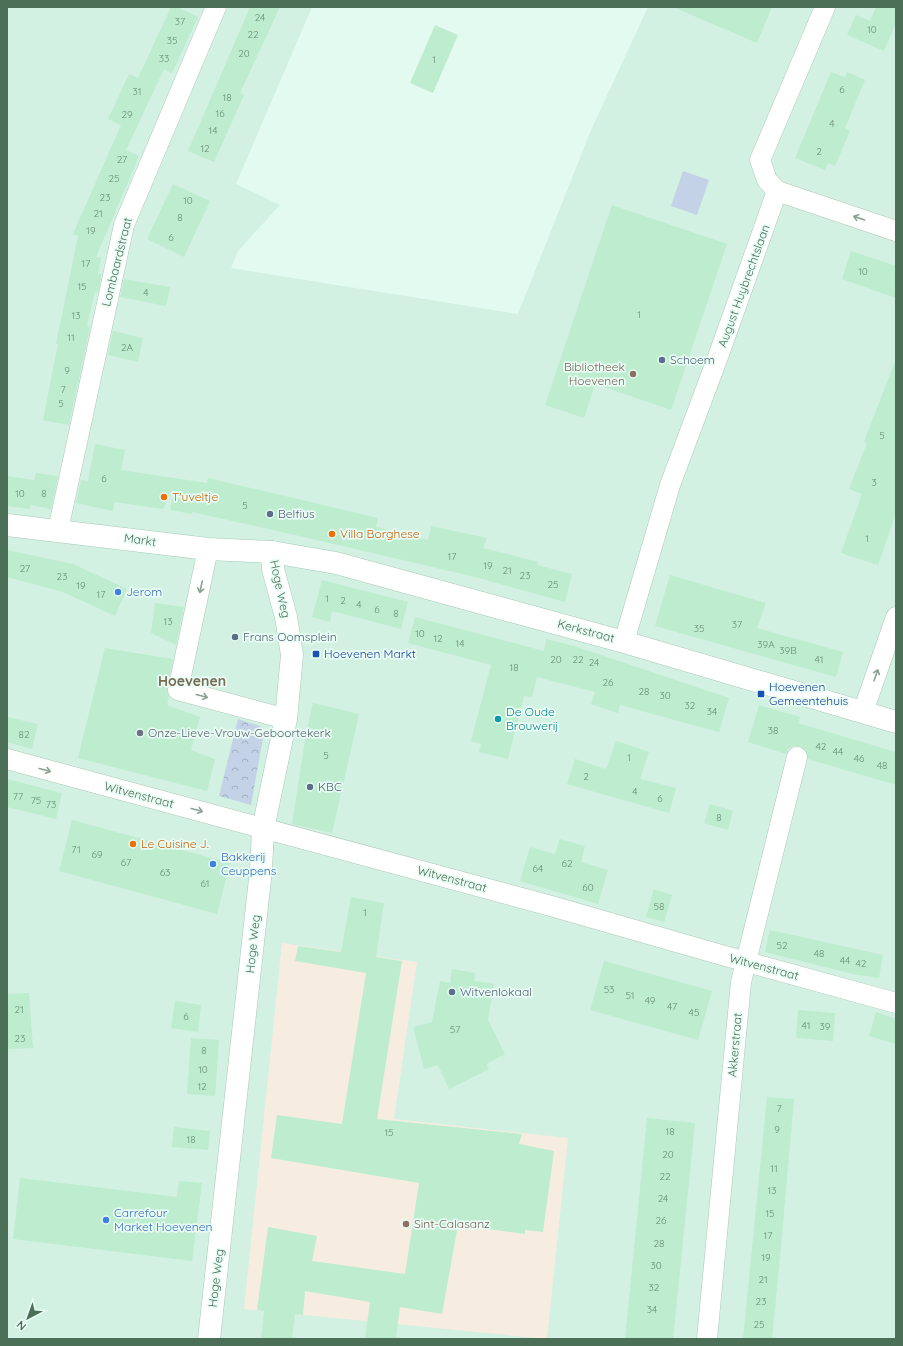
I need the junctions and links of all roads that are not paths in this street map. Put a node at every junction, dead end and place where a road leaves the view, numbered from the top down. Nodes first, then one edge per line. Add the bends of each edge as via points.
1 (216, 7) edge
2 (825, 7) edge
3 (777, 191) junction
4 (896, 231) edge
5 (7, 525) edge
6 (58, 530) junction
7 (208, 549) junction
8 (272, 552) junction
9 (896, 617) edge
10 (624, 642) junction
11 (863, 712) junction
12 (286, 719) junction
13 (896, 722) edge
14 (797, 757) dead end
15 (7, 760) edge
16 (263, 829) junction
17 (745, 962) junction
18 (896, 1003) edge
19 (209, 1339) edge
20 (707, 1339) edge

1 - 6 street, Lombaardstraat via 124,225
2 - 3 street via 760,160 767,180
4 -> 3 street
3 - 10 street, August Huybrechtslaan via 670,485
5 - 6 main road, Markt
6 - 7 main road, Markt
7 - 8 main road, Markt
7 -> 12 street via 178,690
8 - 10 main road, Kerkstraat via 336,564
8 - 12 main road, Hoge Weg via 273,568 286,617 292,655
11 -> 9 street
10 - 11 main road, Kerkstraat
11 - 13 main road, Kerkstraat
12 - 16 main road, Hoge Weg
14 - 17 street, Akkerstraat
15 -> 16 street, Witvenstraat
16 - 17 street, Witvenstraat via 544,904
16 - 19 main road, Hoge Weg via 260,878
17 - 18 street, Witvenstraat
17 - 20 street, Akkerstraat

